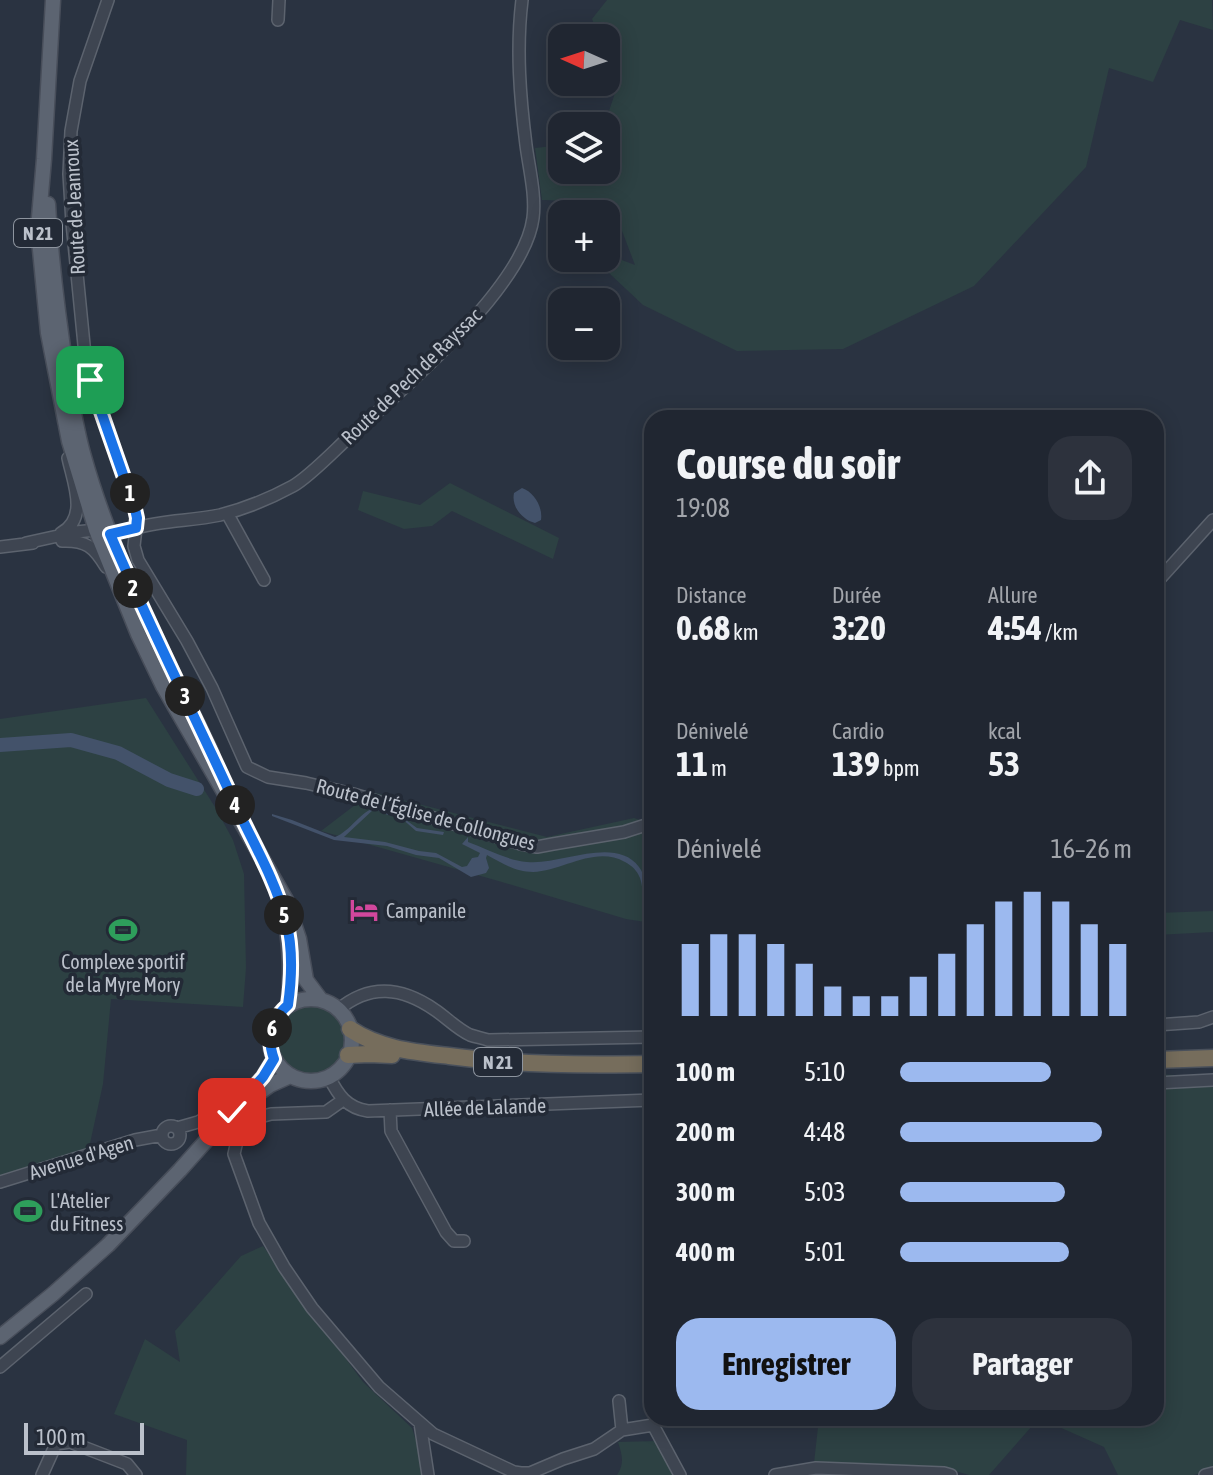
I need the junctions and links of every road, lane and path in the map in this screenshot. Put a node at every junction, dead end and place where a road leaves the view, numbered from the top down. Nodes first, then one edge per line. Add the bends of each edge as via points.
1 (53, 0) edge
2 (108, 0) edge
3 (279, 0) edge
4 (522, 0) edge
5 (278, 20) dead end
6 (44, 159) junction
7 (55, 371) junction
8 (227, 513) junction
9 (1213, 520) edge
10 (136, 528) junction
11 (103, 532) junction
12 (26, 543) junction
13 (0, 547) edge
14 (1164, 574) edge
15 (264, 580) dead end
16 (118, 588) junction
17 (247, 767) joint
18 (644, 826) edge
19 (245, 827) junction
20 (270, 872) junction
21 (321, 1000) junction
22 (288, 1005) junction
23 (338, 1010) junction
24 (1213, 1017) edge
25 (1164, 1024) edge
26 (350, 1029) junction
27 (644, 1037) edge
28 (1213, 1048) edge
29 (1164, 1049) edge
30 (348, 1055) junction
31 (1213, 1058) edge
32 (274, 1059) junction
33 (1164, 1060) edge
34 (644, 1064) edge
35 (644, 1074) edge
36 (290, 1076) junction
37 (329, 1077) junction
38 (1213, 1080) edge
39 (1164, 1083) edge
40 (247, 1095) junction
41 (343, 1100) junction
42 (644, 1100) edge
43 (390, 1110) junction
44 (232, 1112) junction
45 (0, 1182) edge
46 (464, 1241) dead end
47 (86, 1294) dead end
48 (0, 1337) edge
49 (0, 1367) edge
50 (619, 1401) dead end
51 (420, 1423) junction
52 (647, 1426) edge
53 (654, 1426) edge
54 (622, 1430) junction
55 (1213, 1473) edge
56 (42, 1475) edge
57 (136, 1475) edge
58 (428, 1475) edge
59 (680, 1475) edge
60 (775, 1475) edge
61 (951, 1475) edge
62 (1205, 1475) edge

1 - 6 main road, N 21
2 - 10 street, Route de Jeanroux via 80,81 69,174 85,355 135,509
3 - 5 street
4 - 8 street, Route de Pech de Rayssac via 518,62 534,209 521,254 466,326 296,485
6 - 7 main road, N 21 via 38,229
6 - 11 main road, N 21 via 58,316 75,422
7 - 11 main road, N 21 via 69,441
7 - 12 street via 52,380 77,509 65,531
8 - 10 street, Route de Pech de Rayssac
8 - 15 street
9 - 14 street
10 - 11 street
10 - 17 street, Route de Jeanroux via 138,560 206,676
11 - 12 street
11 - 16 main road, N 21
11 - 19 main road, N 21
12 - 13 street
12 - 16 street via 87,544
16 - 19 main road, N 21 via 163,686
17 - 18 street, Route de l’Église de Collongues via 268,777 353,794 537,847
19 - 20 main road, N 21
20 - 21 main road, N 21 via 293,919 306,980
20 - 22 main road, N 21 via 291,952
21 - 22 main road
21 - 23 main road
22 - 32 main road via 272,1025
23 - 26 main road
23 - 27 street via 362,994 380,991 407,994 465,1032 488,1040
24 - 25 street
26 - 30 main road
26 - 34 highway, N 21 via 392,1048 475,1060
28 - 29 highway
30 - 35 highway, N 21 via 382,1054 506,1071
30 - 37 main road
31 - 33 highway
32 - 36 main road
32 - 40 main road
36 - 37 main road via 311,1081
36 - 44 main road
37 - 41 street
38 - 39 street
40 - 44 main road
40 - 45 street, Avenue d'Agen via 177,1128 179,1138 173,1143 162,1135 135,1140
41 - 43 street, Allée de Lalande via 359,1110
41 - 51 street via 326,1112 260,1117 237,1141 234,1154 259,1223 312,1308 379,1387
42 - 43 street, Allée de Lalande
43 - 46 street via 391,1131 446,1232 454,1241
44 - 48 main road via 108,1245
47 - 49 street
50 - 54 street
51 - 54 street via 433,1434 521,1473 594,1449
51 - 58 street
52 - 54 street
53 - 59 street
55 - 62 street
56 - 57 street via 56,1444 70,1442 127,1464
60 - 61 street via 816,1468

